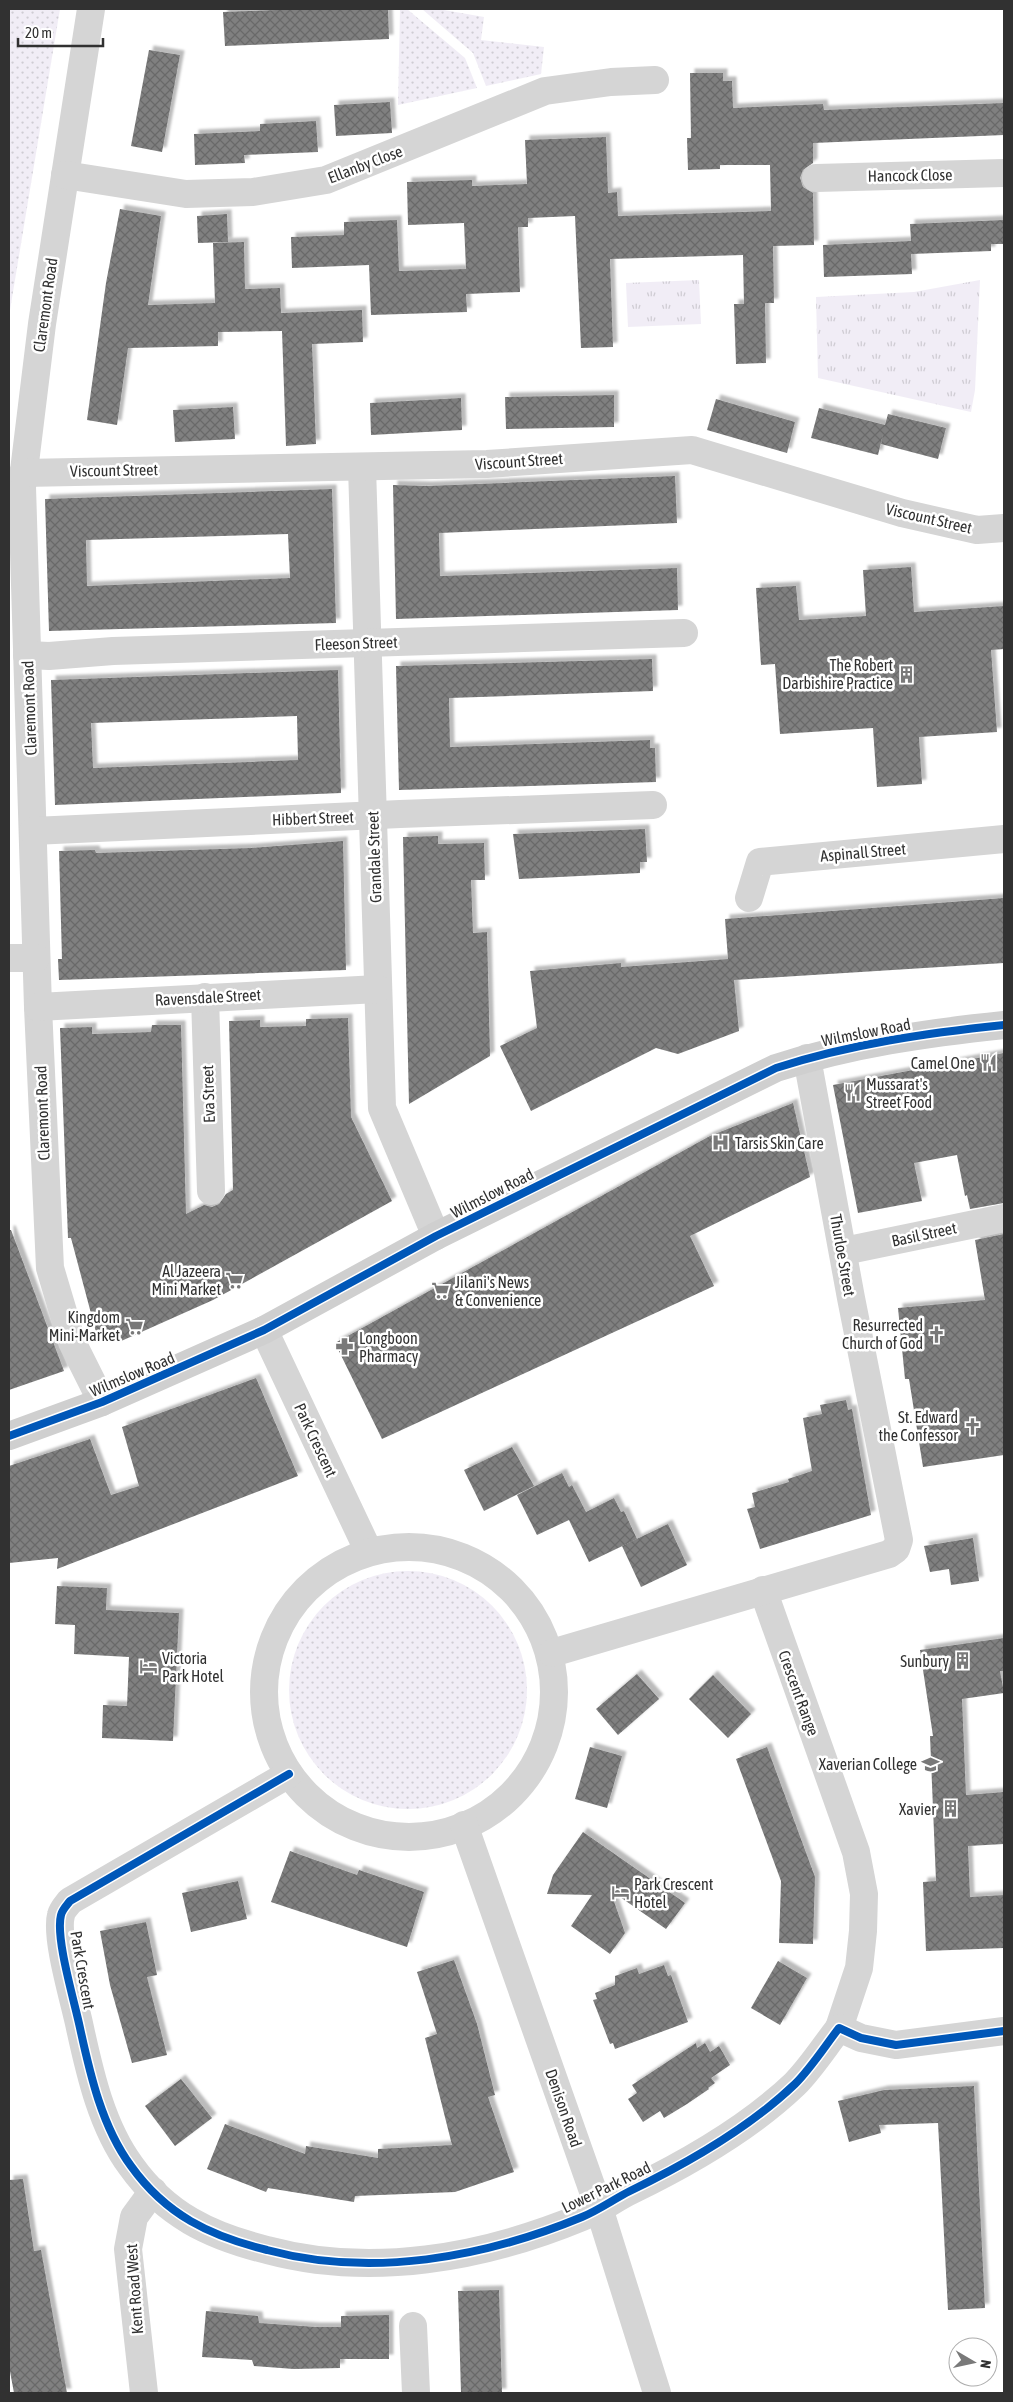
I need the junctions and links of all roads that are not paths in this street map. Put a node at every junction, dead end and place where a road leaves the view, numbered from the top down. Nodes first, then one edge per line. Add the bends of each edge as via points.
1 (91, 9) edge
2 (655, 80) dead end
3 (1004, 173) edge
4 (65, 175) junction
5 (816, 178) dead end
6 (362, 466) junction
7 (18, 482) edge
8 (1004, 528) edge
9 (684, 633) dead end
10 (368, 643) junction
11 (27, 655) junction
12 (653, 805) dead end
13 (373, 815) junction
14 (33, 831) junction
15 (1004, 839) edge
16 (749, 898) dead end
17 (9, 958) edge
18 (36, 958) junction
19 (378, 989) junction
20 (205, 998) junction
21 (38, 1007) junction
22 (1004, 1025) edge
23 (807, 1058) junction
24 (211, 1191) dead end
25 (1004, 1218) edge
26 (436, 1236) junction
27 (844, 1251) junction
28 (264, 1330) junction
29 (102, 1402) junction
30 (9, 1436) edge
31 (368, 1550) junction
32 (762, 1590) junction
33 (552, 1653) junction
34 (289, 1774) junction
35 (464, 1825) junction
36 (839, 2028) junction
37 (1004, 2031) edge
38 (152, 2191) junction
39 (599, 2208) junction
40 (413, 2326) dead end
41 (144, 2393) edge
42 (416, 2393) edge
43 (657, 2393) edge

1 - 4 street, Claremont Road
2 - 4 street, Ellanby Close via 545,91 326,180 253,192 186,194
3 - 5 street, Hancock Close
4 - 7 street, Claremont Road
6 - 7 street, Viscount Street
6 - 8 street, Viscount Street via 487,464 692,450 902,513 977,530
6 - 10 street, Grandale Street
7 - 11 street, Claremont Road
9 - 10 street, Fleeson Street
10 - 11 street, Fleeson Street
10 - 13 street, Grandale Street
11 - 14 street, Claremont Road
12 - 13 street, Hibbert Street
13 - 14 street, Hibbert Street
13 - 19 street, Grandale Street
14 - 18 street, Claremont Road
15 - 16 street, Aspinall Street via 760,862
17 - 18 street
18 - 21 street, Claremont Road
19 - 20 street, Ravensdale Street
19 - 26 street, Grandale Street via 382,1108
20 - 21 street, Ravensdale Street
20 - 24 street, Eva Street
21 - 29 street, Claremont Road via 50,1268 72,1342
22 - 23 main road, Wilmslow Road via 884,1040
23 - 26 main road, Wilmslow Road via 751,1078
23 - 27 street, Thurloe Street
25 - 27 street, Basil Street
26 - 28 main road, Wilmslow Road
27 - 32 street, Thurloe Street via 899,1540 896,1549 889,1554
28 - 29 main road, Wilmslow Road
28 - 31 street, Park Crescent
29 - 30 main road, Wilmslow Road
31 - 33 street via 427,1549 468,1558 503,1581 528,1612
31 - 34 street via 332,1570 309,1588 272,1642 264,1672 264,1702 269,1735
32 - 33 street
32 - 36 street, Crescent Range via 856,1852 864,1894 859,1968
33 - 35 street via 558,1687 555,1721 544,1752 525,1780 496,1807
34 - 35 street via 311,1799 368,1830 406,1836
34 - 38 street, Park Crescent via 70,1901 61,1914 64,1950 94,2084 114,2139
35 - 39 street, Denison Road
36 - 37 street via 861,2038 896,2045
36 - 39 street, Lower Park Road via 795,2083 739,2129 670,2172
38 - 39 street, Lower Park Road via 190,2222 212,2234 284,2255 333,2263 425,2260 464,2254 525,2237
38 - 41 street, Kent Road West via 134,2218 128,2249
39 - 43 street, Denison Road
40 - 42 street

